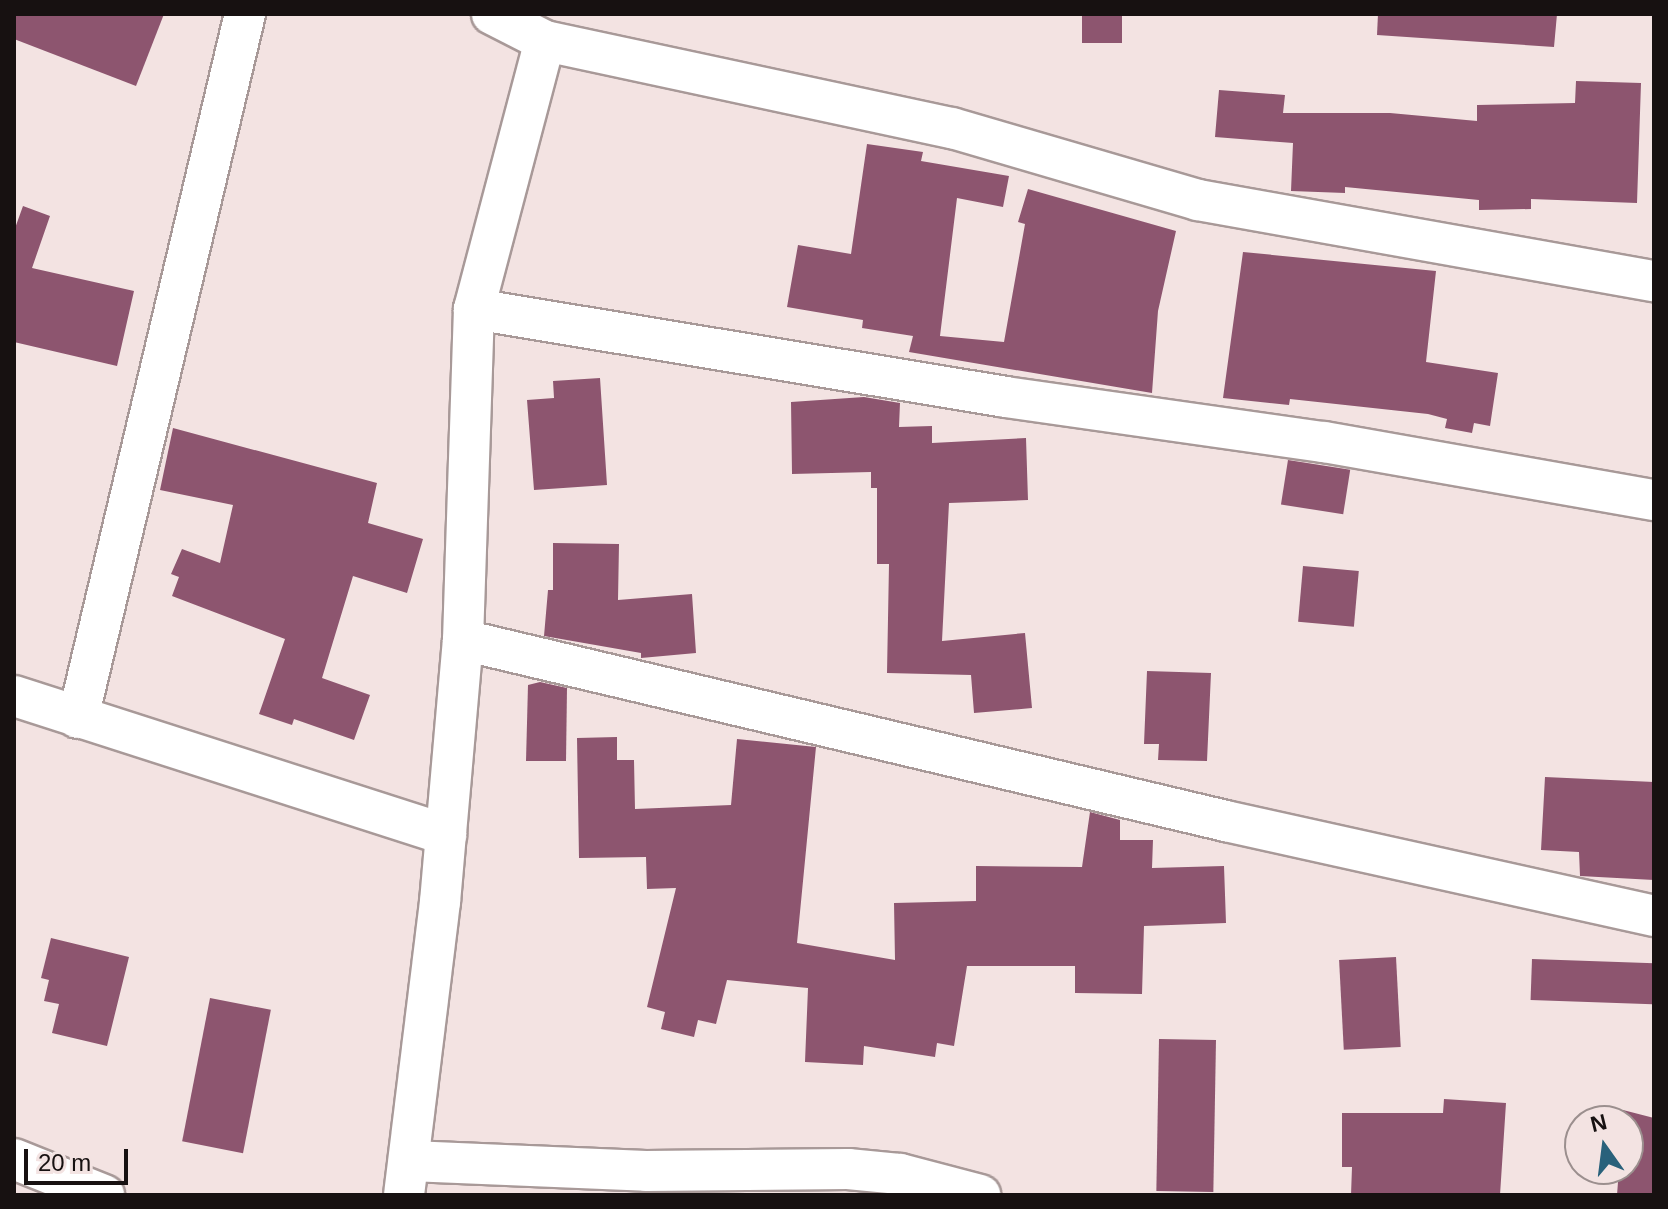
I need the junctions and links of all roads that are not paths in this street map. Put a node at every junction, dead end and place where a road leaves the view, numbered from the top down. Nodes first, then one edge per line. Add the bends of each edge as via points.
1 (245, 14) edge
2 (492, 14) edge
3 (545, 41) junction
4 (1654, 281) edge
5 (474, 309) junction
6 (1654, 500) edge
7 (463, 640) junction
8 (14, 696) edge
9 (78, 718) junction
10 (446, 835) junction
11 (1654, 916) edge
12 (14, 1159) edge
13 (407, 1178) edge
14 (104, 1195) edge
15 (980, 1195) edge

1 - 9 street
2 - 3 street
3 - 4 street via 952,128 1198,200
3 - 5 street
5 - 6 street via 1006,397 1324,442
5 - 7 street
7 - 10 street
7 - 11 street via 1226,821
8 - 9 street
9 - 10 street
10 - 13 street
12 - 14 street
13 - 15 street via 848,1169 900,1174

